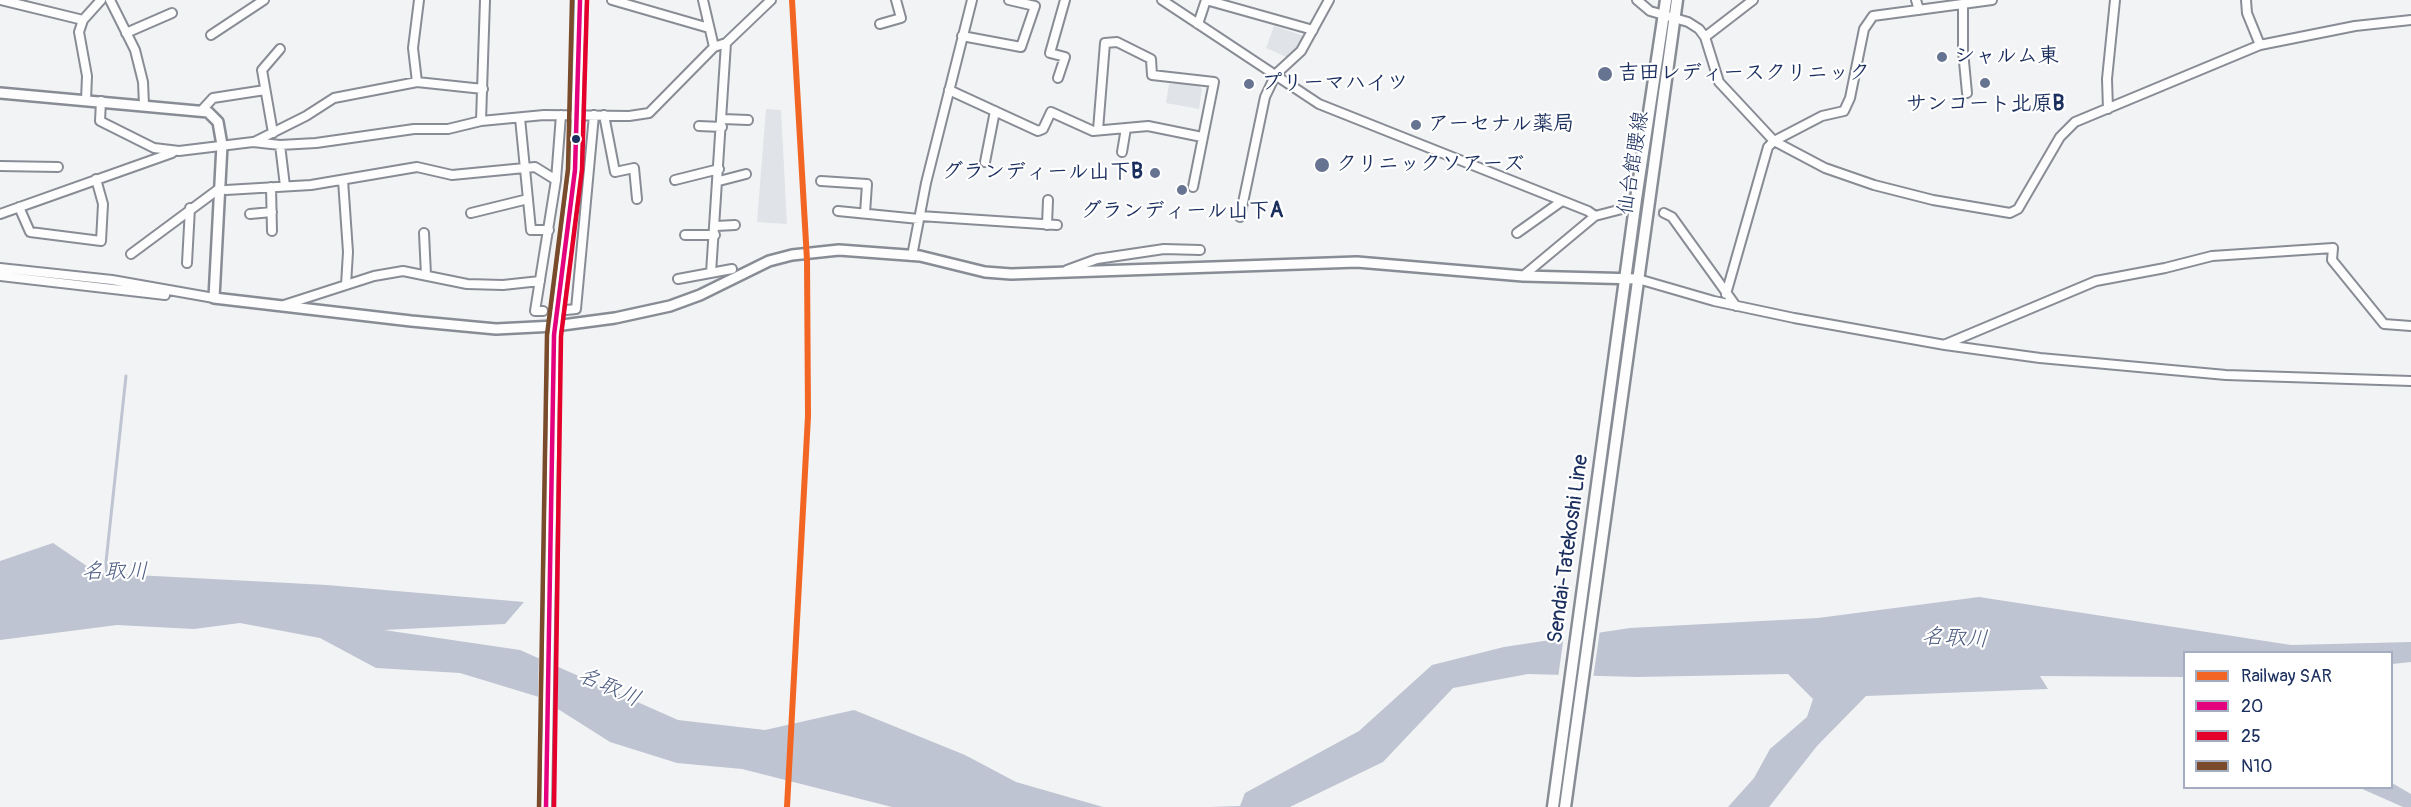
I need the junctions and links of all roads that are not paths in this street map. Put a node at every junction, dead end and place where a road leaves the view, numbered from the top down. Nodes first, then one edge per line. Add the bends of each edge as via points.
1 (1, 0) edge
2 (101, 0) edge
3 (110, 0) edge
4 (264, 0) edge
5 (419, 0) edge
6 (485, 0) edge
7 (580, 0) edge
8 (612, 0) edge
9 (703, 0) edge
10 (771, 0) edge
11 (896, 0) edge
12 (972, 0) edge
13 (1009, 0) edge
14 (1065, 0) edge
15 (1162, 0) edge
16 (1206, 0) edge
17 (1329, 0) edge
18 (1637, 0) edge
19 (1666, 0) edge
20 (1677, 0) edge
21 (1753, 0) edge
22 (1916, 0) edge
23 (1992, 0) edge
24 (2115, 0) edge
25 (2246, 0) edge
26 (1962, 4) junction
27 (1919, 10) junction
28 (172, 13) dead end
29 (1670, 17) junction
30 (83, 20) junction
31 (2411, 20) edge
32 (880, 24) dead end
33 (1198, 24) junction
34 (709, 28) junction
35 (1313, 30) junction
36 (126, 33) junction
37 (212, 34) dead end
38 (962, 36) junction
39 (1705, 37) junction
40 (726, 43) junction
41 (2260, 45) junction
42 (714, 47) junction
43 (280, 49) dead end
44 (1276, 74) junction
45 (1058, 78) dead end
46 (417, 82) junction
47 (483, 89) junction
48 (265, 90) junction
49 (949, 90) junction
50 (0, 93) edge
51 (1967, 93) dead end
52 (86, 100) junction
53 (101, 101) junction
54 (144, 105) junction
55 (202, 110) junction
56 (2108, 110) junction
57 (995, 111) junction
58 (561, 115) junction
59 (579, 115) junction
60 (594, 115) junction
61 (604, 115) junction
62 (520, 118) junction
63 (481, 120) junction
64 (748, 120) dead end
65 (723, 123) junction
66 (699, 126) dead end
67 (1126, 128) junction
68 (1098, 130) junction
69 (273, 133) junction
70 (1202, 137) junction
71 (1774, 141) junction
72 (253, 142) junction
73 (222, 145) junction
74 (280, 145) junction
75 (179, 151) junction
76 (1122, 152) dead end
77 (985, 162) dead end
78 (0, 166) edge
79 (58, 167) dead end
80 (526, 169) junction
81 (719, 169) junction
82 (746, 174) dead end
83 (96, 179) junction
84 (343, 180) junction
85 (556, 180) junction
86 (675, 180) dead end
87 (719, 181) junction
88 (821, 181) dead end
89 (285, 186) junction
90 (271, 187) junction
91 (1193, 187) dead end
92 (223, 189) junction
93 (528, 199) junction
94 (637, 199) dead end
95 (1048, 200) dead end
96 (1562, 201) junction
97 (19, 207) junction
98 (190, 208) junction
99 (1622, 209) tunnel mouth
100 (838, 211) dead end
101 (272, 212) junction
102 (471, 213) dead end
103 (865, 213) junction
104 (1664, 213) tunnel mouth
105 (0, 214) edge
106 (250, 214) dead end
107 (1595, 216) junction
108 (1240, 217) dead end
109 (920, 218) junction
110 (735, 225) dead end
111 (1047, 225) junction
112 (1057, 225) dead end
113 (716, 226) junction
114 (549, 230) junction
115 (272, 231) dead end
116 (424, 233) dead end
117 (1518, 233) dead end
118 (685, 235) dead end
119 (715, 235) junction
120 (1200, 250) dead end
121 (131, 254) dead end
122 (912, 256) junction
123 (186, 263) dead end
124 (0, 268) edge
125 (732, 269) dead end
126 (1062, 272) junction
127 (711, 273) junction
128 (426, 275) junction
129 (0, 276) edge
130 (1523, 276) junction
131 (1626, 278) junction
132 (678, 279) dead end
133 (1638, 279) junction
134 (540, 281) junction
135 (346, 285) junction
136 (1726, 294) junction
137 (1623, 296) joint
138 (1636, 297) joint
139 (214, 298) junction
140 (283, 306) junction
141 (1736, 306) junction
142 (566, 310) dead end
143 (543, 311) dead end
144 (2411, 326) edge
145 (554, 330) junction
146 (1944, 345) junction
147 (2411, 381) edge
148 (546, 807) edge
149 (1553, 807) edge
150 (1565, 807) edge

1 - 30 street
2 - 30 street
3 - 36 street
4 - 37 street
5 - 46 street via 413,48
6 - 47 street
7 - 59 main road
8 - 34 street
9 - 34 street
10 - 40 street
11 - 32 street via 901,18
12 - 38 street
13 - 38 street via 1035,6 1022,47
14 - 45 street via 1050,53 1065,57
15 - 33 street
16 - 33 street
16 - 35 street
17 - 35 street
18 - 29 street via 1650,11
19 - 29 main road, 仙台館腰線
20 - 29 main road, 仙台館腰線
21 - 39 street
22 - 27 street
23 - 26 street
24 - 56 street
25 - 41 street
26 - 27 street
26 - 51 street
27 - 71 street via 1873,16 1864,29 1844,111 1822,116
28 - 36 street
29 - 39 street via 1699,29
29 - 131 main road, 仙台館腰線 via 1644,140
29 - 133 main road, 仙台館腰線
30 - 52 street via 79,41 87,76
31 - 41 street via 2355,26
33 - 44 street
34 - 42 street
35 - 44 street via 1301,51
36 - 54 street via 143,82
38 - 49 street
39 - 71 street via 1719,82
40 - 42 street
40 - 65 street
41 - 56 street
42 - 61 street via 649,113
43 - 48 street via 262,70
44 - 96 street via 1319,104
44 - 108 street via 1265,96
46 - 47 street
46 - 69 street via 334,98
47 - 63 street
48 - 55 street via 213,98
48 - 69 street
49 - 57 street
49 - 109 street
50 - 52 street
52 - 53 street
53 - 54 street
53 - 75 street via 100,121 154,148
54 - 55 street
55 - 73 street via 218,122
56 - 71 street via 2068,127 2018,209 2010,213 1874,186 1825,168
57 - 68 street via 1038,131 1051,112
57 - 77 street
58 - 59 street
58 - 62 street
58 - 85 street
59 - 60 street
59 - 145 main road
60 - 61 street
60 - 142 street via 576,309
61 - 94 street via 615,172 634,168
62 - 63 street
62 - 80 street
63 - 74 street via 448,129 414,129
64 - 65 street
65 - 66 street
65 - 81 street
67 - 68 street
67 - 70 street via 1148,126
67 - 76 street
68 - 70 street via 1105,42 1117,42 1151,59 1152,75 1214,82
69 - 72 street
70 - 91 street
71 - 136 street via 1767,147
72 - 73 street
72 - 74 street
73 - 75 street
73 - 92 street
74 - 89 street
75 - 83 street
78 - 79 street
80 - 84 street via 452,175 417,167
80 - 85 street via 535,167
80 - 93 street
81 - 86 street
81 - 87 street
82 - 87 street
83 - 97 street
83 - 97 street via 103,204 101,241 30,232
84 - 89 street
84 - 135 street
85 - 114 street
87 - 113 street
88 - 103 street via 867,184
89 - 90 street
90 - 92 street
90 - 101 street
92 - 98 street
92 - 139 street
93 - 102 street
93 - 114 street via 531,231
95 - 111 street
96 - 107 street
96 - 117 street
97 - 105 street
98 - 121 street
98 - 123 street
99 - 107 street
100 - 103 street
101 - 106 street
101 - 115 street
103 - 109 street
104 - 136 street via 1672,217
107 - 130 street
109 - 111 street
109 - 122 street
110 - 113 street
111 - 112 street
113 - 119 street
114 - 134 street
116 - 128 street
118 - 119 street
119 - 127 street
120 - 126 street via 1164,249 1097,259
122 - 126 street via 985,272
122 - 145 street via 839,250 792,255 769,261 670,306
124 - 139 street via 112,280
125 - 127 street
126 - 130 street via 1357,262
127 - 132 street
128 - 134 street via 467,284
128 - 135 street via 404,271
129 - 139 street
130 - 131 street
131 - 133 street
131 - 137 main road, 仙台館腰線
133 - 138 main road, 仙台館腰線
133 - 141 street
134 - 143 street via 536,311
135 - 140 street
136 - 141 street
137 - 149 main road, Sendai-Tatekoshi Line
138 - 150 main road, Sendai-Tatekoshi Line
139 - 140 street
140 - 145 street via 496,329
141 - 146 street
144 - 146 street via 2384,324 2332,260 2333,248 2212,256 2096,281
145 - 148 main road
146 - 147 street via 2133,368 2257,377

